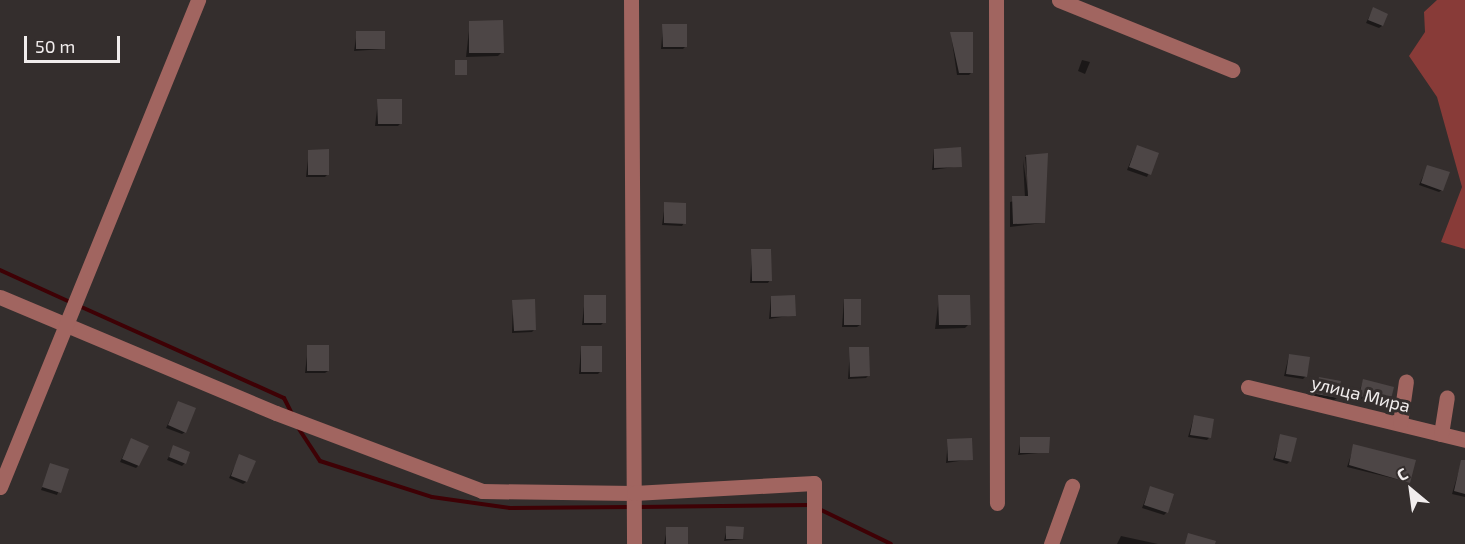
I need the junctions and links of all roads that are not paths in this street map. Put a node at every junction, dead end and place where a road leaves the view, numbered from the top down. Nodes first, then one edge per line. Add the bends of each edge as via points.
1 (198, 0) edge
2 (631, 0) edge
3 (996, 0) edge
4 (1059, 0) edge
5 (1232, 70) dead end
6 (0, 297) edge
7 (68, 326) junction
8 (1406, 381) dead end
9 (1248, 387) dead end
10 (1447, 396) dead end
11 (1400, 423) junction
12 (1441, 434) junction
13 (1465, 440) edge
14 (1072, 486) dead end
15 (0, 487) edge
16 (634, 493) junction
17 (997, 503) dead end
18 (634, 544) edge
19 (814, 544) edge
20 (1051, 544) edge

1 - 7 street
2 - 16 street
3 - 17 street
4 - 5 street
6 - 7 street
7 - 15 street
7 - 16 street via 482,491
8 - 11 street
9 - 11 street, улица Мира
10 - 12 street
11 - 12 street, улица Мира
12 - 13 street, улица Мира
14 - 20 street
16 - 18 street
16 - 19 street via 814,483

